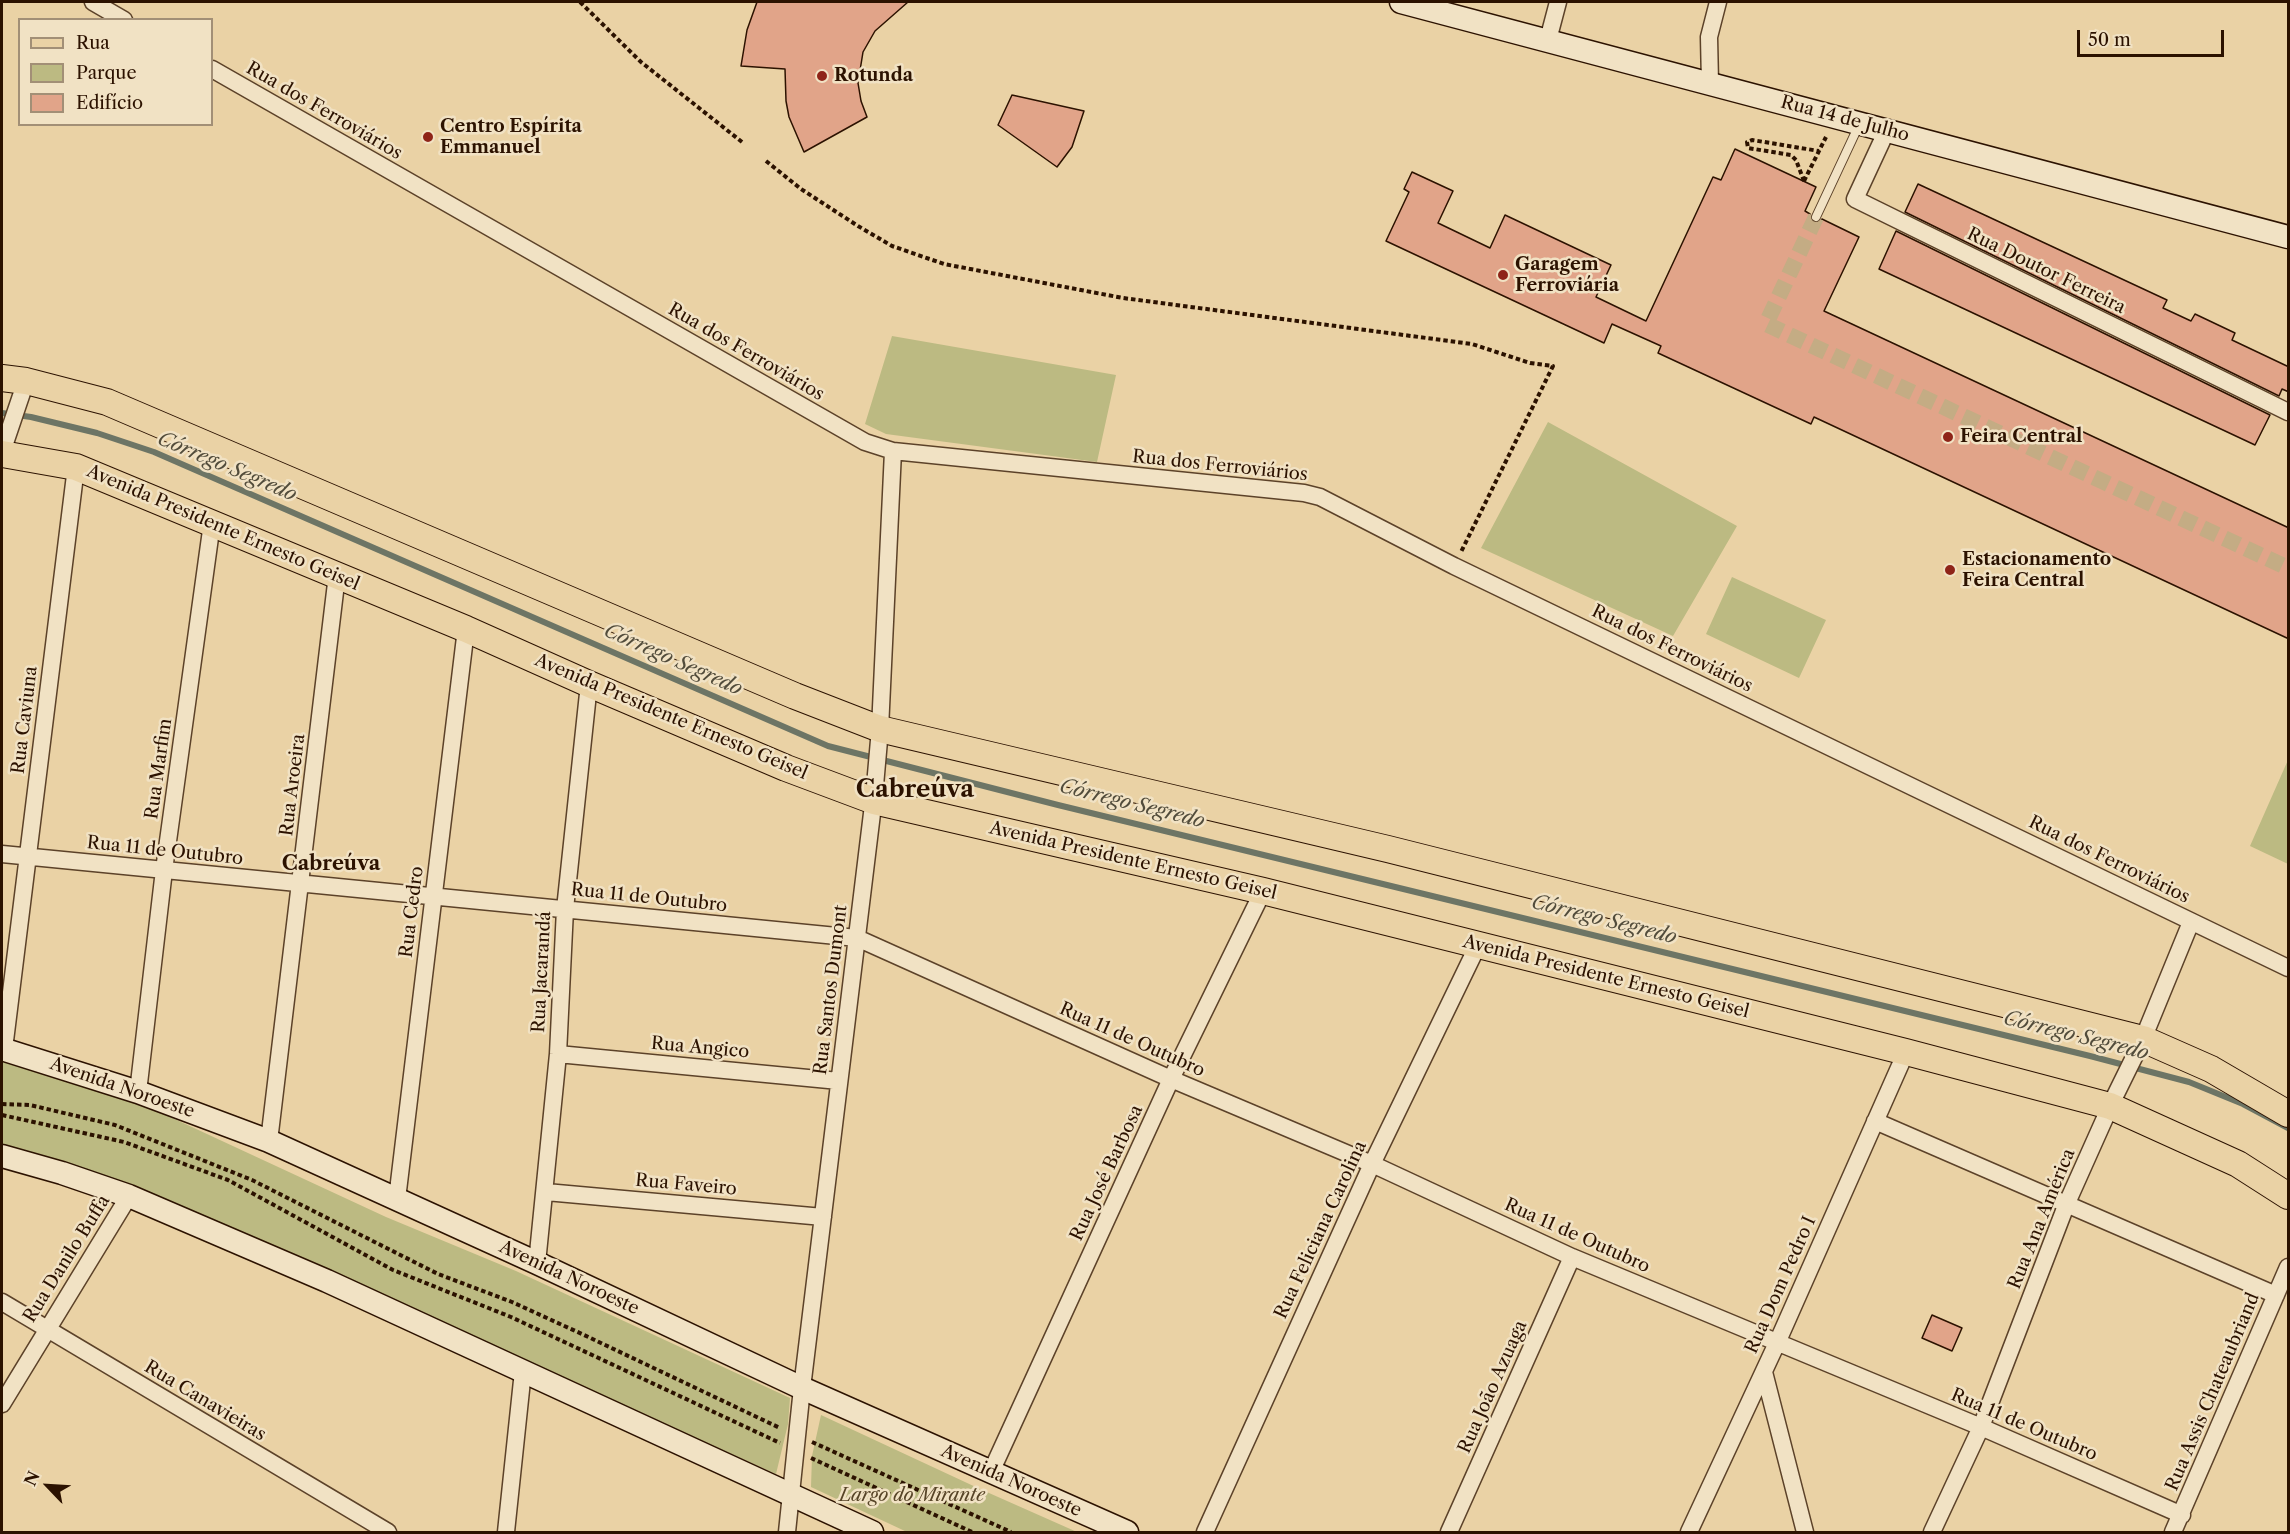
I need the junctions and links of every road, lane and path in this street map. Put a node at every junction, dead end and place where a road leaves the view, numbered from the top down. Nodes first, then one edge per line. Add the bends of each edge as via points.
1 (93, 2) edge
2 (580, 2) edge
3 (1401, 2) edge
4 (1558, 2) edge
5 (1718, 2) edge
6 (121, 18) edge
7 (1548, 40) junction
8 (213, 70) edge
9 (1710, 83) junction
10 (1860, 123) junction
11 (1887, 130) junction
12 (1826, 137) dead end
13 (742, 142) dead end
14 (1819, 151) junction
15 (766, 161) dead end
16 (1816, 217) tunnel mouth
17 (2289, 237) edge
18 (17, 383) edge
19 (2289, 412) edge
20 (893, 451) junction
21 (2, 452) edge
22 (76, 467) junction
23 (212, 523) junction
24 (1454, 566) junction
25 (337, 575) junction
26 (466, 629) junction
27 (589, 684) junction
28 (880, 732) junction
29 (874, 799) junction
30 (2, 854) edge
31 (28, 857) junction
32 (164, 870) junction
33 (300, 884) junction
34 (1263, 891) junction
35 (434, 896) junction
36 (565, 909) junction
37 (2191, 922) junction
38 (857, 938) junction
39 (1478, 945) junction
40 (2289, 968) edge
41 (2142, 1040) junction
42 (3, 1049) edge
43 (1906, 1052) junction
44 (558, 1054) junction
45 (1172, 1079) junction
46 (839, 1081) junction
47 (138, 1092) junction
48 (2112, 1103) junction
49 (2, 1104) edge
50 (2289, 1114) edge
51 (2, 1115) edge
52 (1875, 1121) junction
53 (269, 1142) junction
54 (2, 1156) edge
55 (1372, 1164) junction
56 (546, 1192) junction
57 (129, 1196) junction
58 (2289, 1196) edge
59 (397, 1199) junction
60 (2067, 1203) junction
61 (823, 1217) junction
62 (1572, 1257) junction
63 (537, 1263) junction
64 (2289, 1267) edge
65 (2276, 1295) junction
66 (2, 1302) edge
67 (47, 1329) junction
68 (1777, 1343) junction
69 (523, 1371) junction
70 (1764, 1372) junction
71 (802, 1388) junction
72 (2, 1404) edge
73 (1981, 1426) junction
74 (781, 1428) dead end
75 (811, 1442) dead end
76 (795, 1450) junction
77 (991, 1472) junction
78 (790, 1494) junction
79 (2182, 1515) junction
80 (388, 1533) edge
81 (506, 1533) edge
82 (787, 1533) edge
83 (872, 1533) edge
84 (972, 1533) edge
85 (1011, 1533) edge
86 (1127, 1533) edge
87 (1205, 1533) edge
88 (1449, 1533) edge
89 (1689, 1533) edge
90 (1805, 1533) edge
91 (1932, 1533) edge
92 (2173, 1533) edge

1 - 6 street
2 - 13 path via 642,62
3 - 7 main road, Rua 14 de Julho
4 - 7 street
5 - 9 street via 1709,38
7 - 9 main road, Rua 14 de Julho
8 - 20 street, Rua dos Ferroviários via 865,442
9 - 10 main road, Rua 14 de Julho
10 - 11 main road, Rua 14 de Julho
10 - 16 lane
11 - 17 main road, Rua 14 de Julho
11 - 19 street, Rua Doutor Ferreira via 1855,199
12 - 14 path
14 - 14 path via 1752,140 1747,142 1748,148 1791,155 1804,181
15 - 24 path via 801,189 892,246 944,264 1123,298 1472,344 1530,363 1553,366
18 - 21 street
18 - 28 main road via 107,402
20 - 24 street, Rua dos Ferroviários via 1304,493 1320,497
20 - 28 street, Rua Santos Dumont
21 - 22 main road, Avenida Presidente Ernesto Geisel
22 - 23 main road, Avenida Presidente Ernesto Geisel
22 - 31 street, Rua Caviuna
23 - 25 main road, Avenida Presidente Ernesto Geisel
23 - 32 street, Rua Marfim
24 - 37 street, Rua dos Ferroviários
25 - 26 main road, Avenida Presidente Ernesto Geisel
25 - 33 street, Rua Aroeira
26 - 27 main road, Avenida Presidente Ernesto Geisel
26 - 35 street, Rua Cedro
27 - 29 main road, Avenida Presidente Ernesto Geisel via 786,768
27 - 36 street, Rua Jacarandá
28 - 29 street, Rua Santos Dumont
28 - 41 main road via 1388,849
29 - 34 main road, Avenida Presidente Ernesto Geisel
29 - 38 street, Rua Santos Dumont
30 - 31 street, Rua 11 de Outubro
31 - 32 street, Rua 11 de Outubro
31 - 42 street, Rua Caviuna
32 - 33 street, Rua 11 de Outubro
32 - 47 street, Rua Marfim
33 - 35 street, Rua 11 de Outubro
33 - 53 street, Rua Aroeira
34 - 39 main road, Avenida Presidente Ernesto Geisel
34 - 45 street, Rua José Barbosa
35 - 36 street, Rua 11 de Outubro
35 - 59 street, Rua Cedro
36 - 38 street, Rua 11 de Outubro
36 - 44 street, Rua Jacarandá
37 - 40 street, Rua dos Ferroviários
37 - 41 street, Rua Ana América
38 - 45 street, Rua 11 de Outubro
38 - 46 street, Rua Santos Dumont
39 - 43 main road, Avenida Presidente Ernesto Geisel
39 - 55 street, Rua Feliciana Carolina
41 - 48 street, Rua Ana América
41 - 50 main road via 2211,1069
42 - 47 main road, Avenida Noroeste
43 - 48 main road, Avenida Presidente Ernesto Geisel
43 - 52 street, Rua Dom Pedro I
44 - 46 street, Rua Angico
44 - 56 street, Rua Jacarandá
45 - 55 street, Rua 11 de Outubro
45 - 77 street, Rua José Barbosa
46 - 61 street, Rua Santos Dumont
47 - 53 main road, Avenida Noroeste
48 - 58 main road, Avenida Presidente Ernesto Geisel via 2238,1164
48 - 60 street, Rua Ana América
49 - 74 path via 30,1105 116,1125 252,1180 438,1274 512,1302
51 - 76 path via 124,1142 228,1180 393,1269 511,1317
52 - 60 street
52 - 68 street, Rua Dom Pedro I
53 - 59 main road, Avenida Noroeste
54 - 57 main road
55 - 62 street, Rua 11 de Outubro
55 - 87 street, Rua Feliciana Carolina
56 - 61 street, Rua Faveiro
56 - 63 street, Rua Jacarandá
57 - 67 street, Rua Danilo Buffa
57 - 69 main road via 337,1285
59 - 63 main road, Avenida Noroeste
60 - 65 street
60 - 73 street, Rua Ana América
61 - 71 street, Rua Santos Dumont
62 - 68 street, Rua 11 de Outubro
62 - 88 street, Rua João Azuaga
63 - 71 main road, Avenida Noroeste
64 - 65 street, Rua Assis Chateaubriand
65 - 79 street, Rua Assis Chateaubriand
66 - 67 street, Rua Canavieiras
67 - 72 street, Rua Danilo Buffa
67 - 80 street, Rua Canavieiras
68 - 70 street, Rua Dom Pedro I
68 - 73 street, Rua 11 de Outubro
69 - 78 main road
69 - 81 street
70 - 89 street, Rua Dom Pedro I
70 - 90 street
71 - 76 street, Rua Santos Dumont
71 - 77 main road, Avenida Noroeste
73 - 79 street, Rua 11 de Outubro
73 - 91 street, Rua Ana América
75 - 85 path
76 - 78 street, Rua Santos Dumont
76 - 84 path
77 - 86 main road, Avenida Noroeste
78 - 82 street, Rua Santos Dumont
78 - 83 main road
79 - 92 street, Rua Assis Chateaubriand

